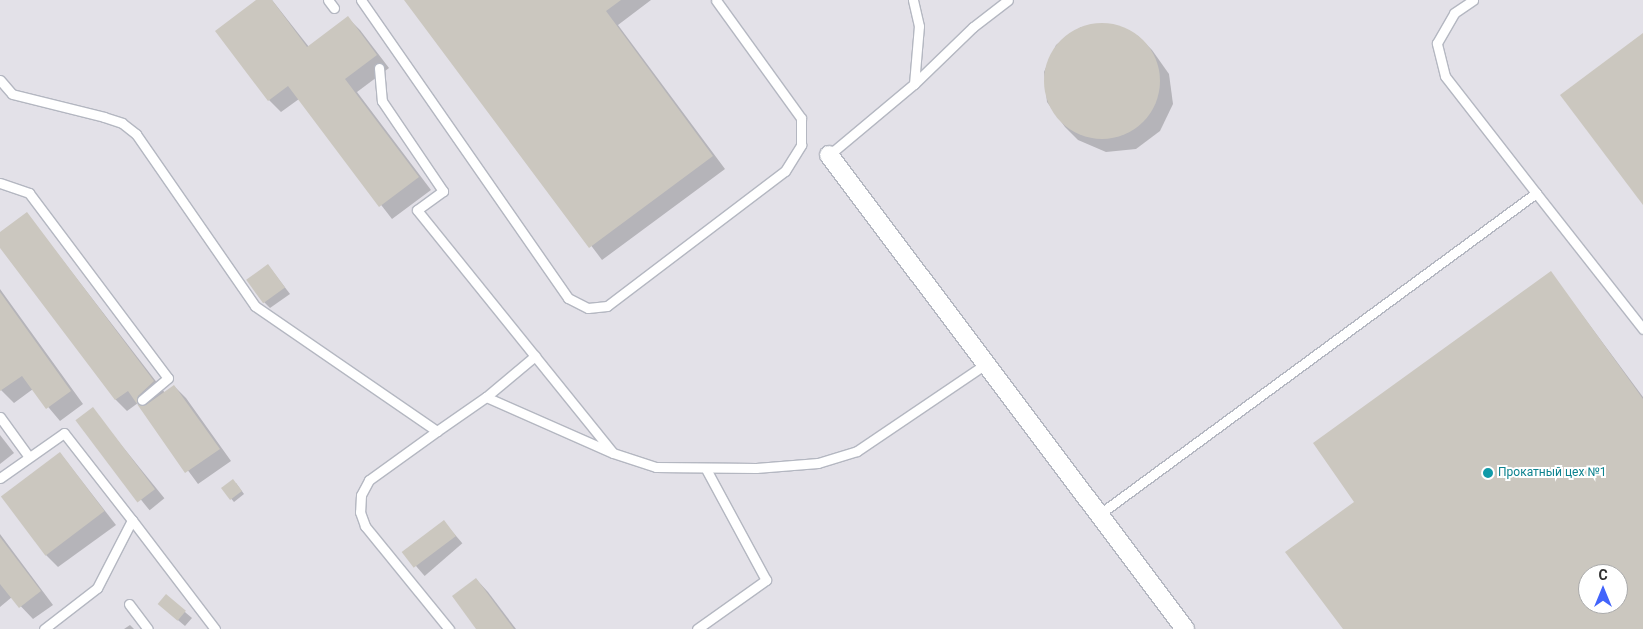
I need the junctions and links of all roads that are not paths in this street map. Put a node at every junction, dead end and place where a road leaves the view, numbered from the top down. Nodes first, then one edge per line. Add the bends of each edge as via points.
1 (328, 0) edge
2 (361, 0) edge
3 (716, 0) edge
4 (913, 0) edge
5 (1008, 0) edge
6 (1473, 0) edge
7 (334, 8) dead end
8 (379, 68) dead end
9 (0, 80) edge
10 (914, 84) junction
11 (830, 155) joint
12 (0, 183) edge
13 (1536, 193) junction
14 (1643, 329) edge
15 (535, 356) junction
16 (984, 364) junction
17 (486, 397) junction
18 (142, 400) dead end
19 (0, 417) edge
20 (437, 431) junction
21 (613, 454) junction
22 (29, 457) junction
23 (706, 469) junction
24 (0, 478) edge
25 (1101, 514) junction
26 (132, 520) junction
27 (129, 604) dead end
28 (44, 629) edge
29 (148, 629) edge
30 (215, 629) edge
31 (449, 629) edge
32 (697, 629) edge
33 (1185, 629) edge

1 - 7 lane
2 - 3 lane via 568,298 588,308 607,306 785,172 801,145 801,118
4 - 10 lane via 919,26
5 - 10 lane via 973,27
6 - 13 lane via 1454,13 1437,42 1445,76
8 - 15 lane via 382,101 443,191 417,210
9 - 20 lane via 12,94 104,117 122,123 136,134 255,306
10 - 11 lane
11 - 16 street
12 - 18 lane via 29,193 168,378
13 - 14 lane
13 - 25 lane
15 - 17 lane
15 - 21 lane
16 - 23 lane via 857,451 818,463
16 - 25 street
17 - 20 lane
17 - 21 lane
19 - 22 lane
20 - 31 lane via 368,480 361,494 360,512 365,526
21 - 23 lane via 656,467
22 - 24 lane
22 - 26 lane via 64,433
23 - 32 lane via 766,580
25 - 33 street
26 - 28 lane via 97,588
26 - 30 lane
27 - 29 lane

